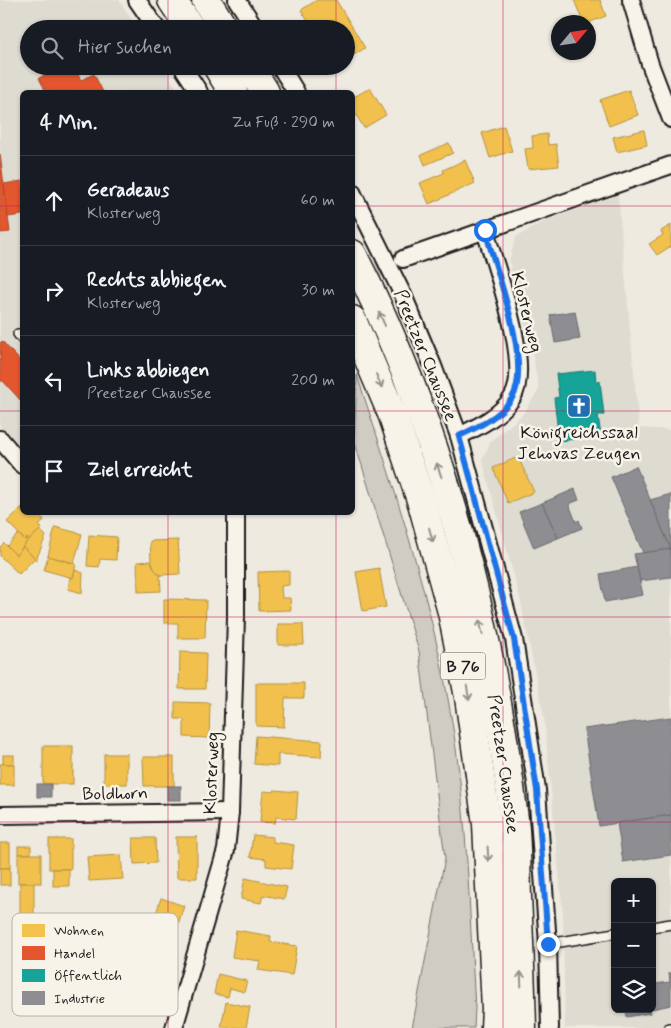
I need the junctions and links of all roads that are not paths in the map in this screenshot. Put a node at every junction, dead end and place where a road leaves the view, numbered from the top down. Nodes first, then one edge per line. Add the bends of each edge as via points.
1 (137, 0) edge
2 (172, 0) edge
3 (206, 0) edge
4 (237, 0) edge
5 (631, 0) edge
6 (151, 20) edge
7 (185, 20) edge
8 (218, 20) edge
9 (250, 20) edge
10 (188, 75) edge
11 (223, 75) edge
12 (255, 75) edge
13 (286, 75) edge
14 (198, 90) edge
15 (232, 90) edge
16 (264, 90) edge
17 (295, 90) edge
18 (671, 119) edge
19 (671, 165) edge
20 (355, 198) edge
21 (485, 230) junction
22 (403, 259) tunnel mouth
23 (355, 261) edge
24 (355, 327) edge
25 (459, 436) junction
26 (0, 439) edge
27 (20, 463) edge
28 (236, 515) edge
29 (230, 812) junction
30 (0, 815) edge
31 (671, 924) edge
32 (656, 926) edge
33 (611, 934) edge
34 (548, 944) junction
35 (178, 1014) edge
36 (178, 1016) edge
37 (174, 1028) edge
38 (495, 1028) edge
39 (522, 1028) edge
40 (550, 1028) edge

1 - 6 street
2 - 7 highway
3 - 8 highway
4 - 9 street
5 - 18 street
10 - 14 street
11 - 15 highway
12 - 16 highway
13 - 17 street
19 - 21 street
20 - 25 street, Preetzer Chaussee via 402,295
21 - 22 street
21 - 25 street, Klosterweg via 518,350 520,376 512,398 500,410
39 -> 23 highway, Preetzer Chaussee / B 76 via 514,821 485,644 448,496 410,389
24 -> 38 highway, Preetzer Chaussee / B 76 via 393,416 422,503 452,612 469,698 487,824
25 - 34 street, Preetzer Chaussee via 514,639 537,790
26 - 27 street
28 - 29 street, Klosterweg
29 - 30 street, Boldhorn
29 - 35 street, Klosterweg via 226,850
31 - 32 lane
33 - 34 lane
34 - 40 street, Preetzer Chaussee
36 - 37 street, Klosterweg

